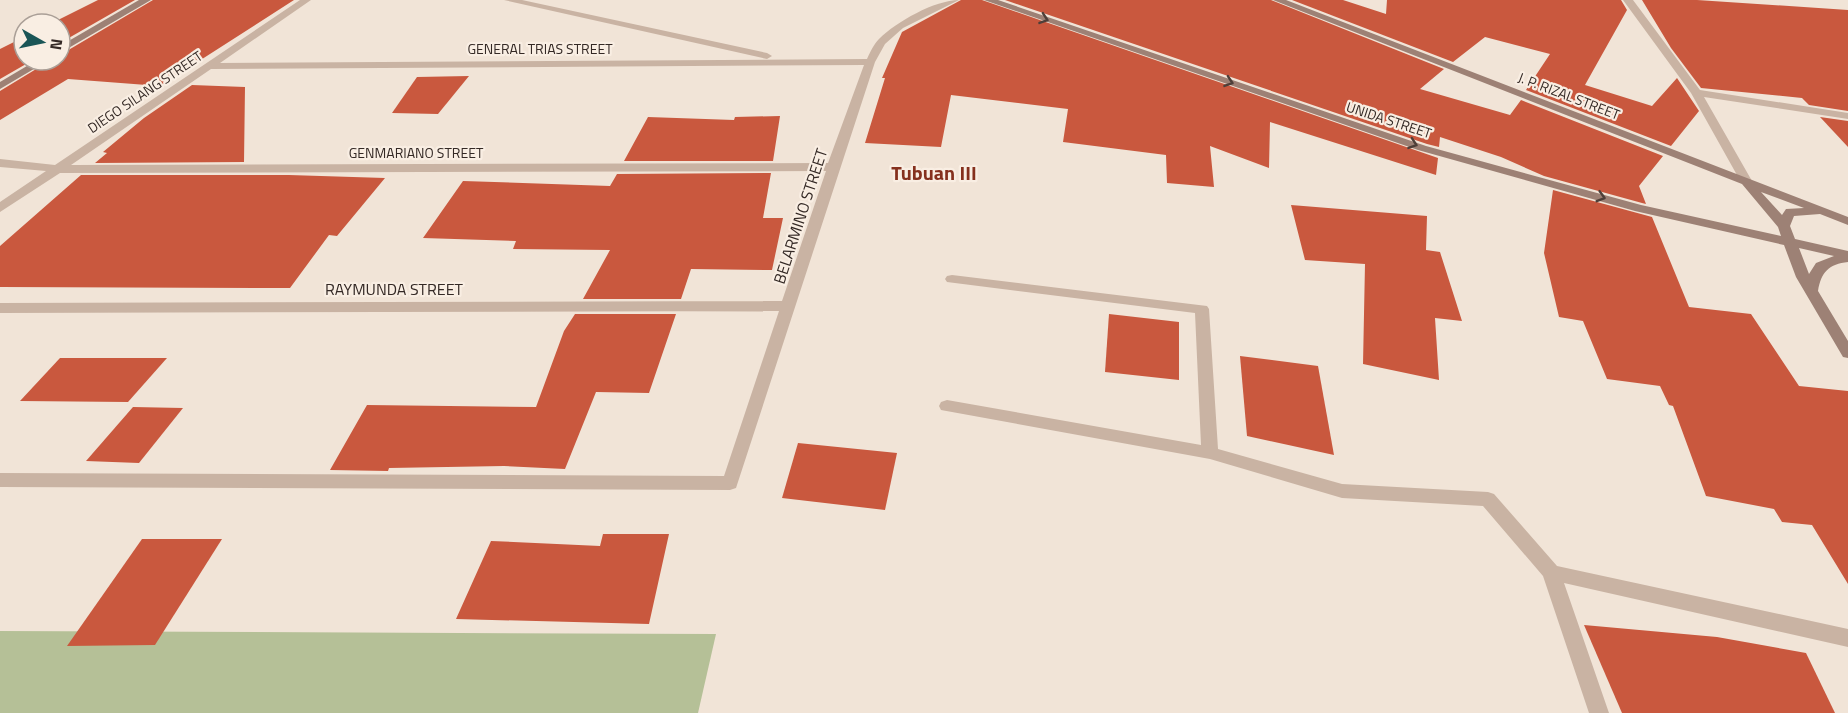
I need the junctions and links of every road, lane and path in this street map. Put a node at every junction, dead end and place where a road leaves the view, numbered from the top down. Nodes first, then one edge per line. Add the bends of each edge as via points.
1 (146, 0) edge
2 (306, 0) edge
3 (509, 0) edge
4 (954, 0) edge
5 (988, 0) edge
6 (1278, 0) edge
7 (1628, 0) edge
8 (72, 43) edge
9 (796, 62) junction
10 (870, 62) junction
11 (210, 66) junction
12 (24, 72) edge
13 (0, 86) edge
14 (1696, 93) junction
15 (1848, 116) edge
16 (0, 163) edge
17 (833, 167) junction
18 (58, 169) junction
19 (1746, 181) junction
20 (0, 208) edge
21 (1846, 220) edge
22 (1784, 226) junction
23 (1789, 242) junction
24 (1848, 257) edge
25 (952, 279) dead end
26 (1811, 291) junction
27 (789, 306) junction
28 (0, 308) edge
29 (1848, 352) edge
30 (947, 406) dead end
31 (1210, 453) junction
32 (0, 480) edge
33 (1551, 572) junction
34 (1848, 638) edge
35 (1599, 713) edge

1 - 8 street
2 - 11 street, DIEGO SILANG STREET
3 - 9 street
4 - 10 street, BELARMINO STREET via 900,26 881,42
5 -> 23 street, UNIDA STREET via 1422,147 1640,208
6 - 19 street, J. P. RIZAL STREET
7 - 14 street
9 - 10 street, GENERAL TRIAS STREET
9 - 11 street, GENERAL TRIAS STREET
10 - 17 street, BELARMINO STREET
11 - 18 street, DIEGO SILANG STREET
12 - 13 street
14 - 15 street
14 - 19 street
16 - 18 street, GENMARIANO STREET
17 - 18 street, GENMARIANO STREET
17 - 27 street, BELARMINO STREET
18 - 20 street, DIEGO SILANG STREET
19 - 21 street, J. P. RIZAL STREET
19 - 22 street
21 - 22 street via 1813,212 1790,212
22 - 23 street
23 - 24 street, UNIDA STREET
23 - 26 street
24 - 26 street via 1814,273
25 - 31 street via 1202,309
26 - 29 street
27 - 28 street, RAYMUNDA STREET
27 - 32 street, BELARMINO STREET via 730,483
30 - 31 street
31 - 33 street via 1342,490 1488,499
33 - 34 street
33 - 35 street

